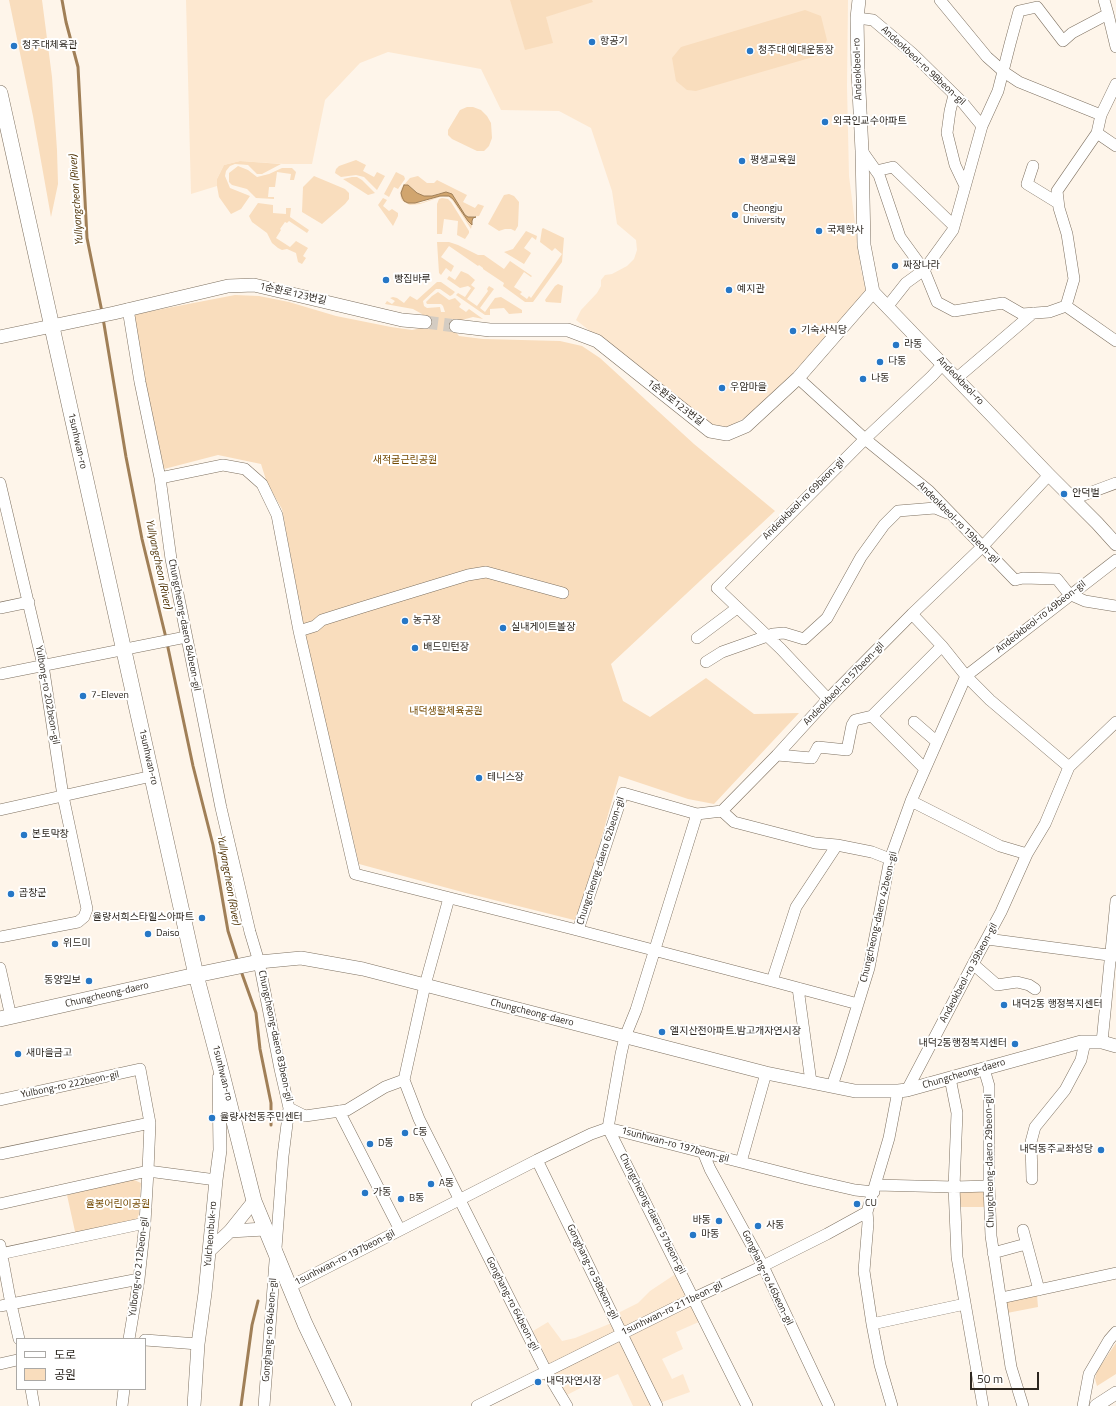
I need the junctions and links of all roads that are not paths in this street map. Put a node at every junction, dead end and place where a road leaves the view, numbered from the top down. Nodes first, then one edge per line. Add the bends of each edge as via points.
1 (859, 0) edge
2 (940, 0) edge
3 (1104, 0) edge
4 (1108, 14) junction
5 (857, 18) junction
6 (1116, 47) edge
7 (1004, 72) junction
8 (1116, 84) edge
9 (0, 93) edge
10 (954, 94) junction
11 (1101, 115) junction
12 (982, 126) junction
13 (1097, 133) junction
14 (1116, 146) edge
15 (862, 151) junction
16 (1033, 166) dead end
17 (876, 171) junction
18 (965, 186) junction
19 (1058, 203) junction
20 (954, 226) junction
21 (924, 270) junction
22 (873, 292) junction
23 (887, 306) junction
24 (1066, 306) junction
25 (128, 309) junction
26 (1033, 313) junction
27 (425, 322) tunnel mouth
28 (52, 326) junction
29 (456, 326) tunnel mouth
30 (0, 337) edge
31 (1116, 341) edge
32 (943, 364) junction
33 (798, 378) junction
34 (957, 378) junction
35 (865, 439) junction
36 (1049, 475) junction
37 (160, 478) junction
38 (0, 483) edge
39 (1116, 483) edge
40 (1073, 499) junction
41 (2, 503) edge
42 (951, 514) junction
43 (1116, 544) edge
44 (983, 546) junction
45 (1116, 560) edge
46 (563, 593) dead end
47 (1069, 594) junction
48 (29, 602) junction
49 (1116, 606) edge
50 (0, 608) edge
51 (737, 608) junction
52 (912, 614) junction
53 (299, 631) junction
54 (186, 637) junction
55 (767, 637) junction
56 (697, 638) dead end
57 (942, 646) junction
58 (124, 649) junction
59 (706, 662) dead end
60 (43, 665) junction
61 (0, 674) edge
62 (966, 676) junction
63 (828, 699) junction
64 (872, 716) junction
65 (914, 722) dead end
66 (1116, 723) edge
67 (936, 742) junction
68 (777, 755) junction
69 (1069, 767) junction
70 (925, 769) junction
71 (152, 776) junction
72 (63, 796) junction
73 (911, 801) junction
74 (0, 810) edge
75 (722, 811) junction
76 (697, 814) junction
77 (837, 845) junction
78 (1027, 854) junction
79 (890, 859) junction
80 (449, 898) junction
81 (1116, 901) edge
82 (578, 930) junction
83 (0, 937) edge
84 (987, 940) junction
85 (655, 950) junction
86 (1113, 956) edge
87 (255, 963) junction
88 (973, 964) junction
89 (0, 968) edge
90 (196, 975) junction
91 (772, 980) junction
92 (425, 986) junction
93 (798, 988) junction
94 (1035, 989) dead end
95 (858, 1004) junction
96 (5, 1018) edge
97 (625, 1037) junction
98 (1085, 1042) junction
99 (1102, 1042) junction
100 (1116, 1046) edge
101 (219, 1062) junction
102 (984, 1069) junction
103 (766, 1073) junction
104 (950, 1078) junction
105 (404, 1080) junction
106 (811, 1082) junction
107 (832, 1086) junction
108 (903, 1091) junction
109 (0, 1100) edge
110 (290, 1108) junction
111 (339, 1111) junction
112 (150, 1123) junction
113 (608, 1128) junction
114 (703, 1152) junction
115 (0, 1154) edge
116 (537, 1160) junction
117 (741, 1162) junction
118 (148, 1171) junction
119 (1032, 1179) dead end
120 (216, 1180) junction
121 (954, 1186) junction
122 (989, 1186) junction
123 (875, 1189) junction
124 (460, 1200) junction
125 (254, 1201) junction
126 (0, 1204) edge
127 (867, 1212) junction
128 (145, 1223) junction
129 (265, 1229) junction
130 (400, 1230) junction
131 (1023, 1230) dead end
132 (230, 1232) junction
133 (1026, 1244) junction
134 (1, 1251) edge
135 (209, 1251) junction
136 (276, 1253) junction
137 (993, 1253) junction
138 (763, 1266) junction
139 (1116, 1273) edge
140 (139, 1279) junction
141 (289, 1287) junction
142 (1039, 1290) junction
143 (694, 1298) junction
144 (1001, 1298) junction
145 (965, 1304) junction
146 (6, 1305) edge
147 (872, 1324) junction
148 (1116, 1332) edge
149 (622, 1333) junction
150 (19, 1338) edge
151 (129, 1338) edge
152 (146, 1340) edge
153 (198, 1344) junction
154 (16, 1360) edge
155 (0, 1364) edge
156 (546, 1371) junction
157 (31, 1390) edge
158 (124, 1390) edge
159 (1116, 1393) edge
160 (482, 1405) edge
161 (34, 1406) edge
162 (120, 1406) edge
163 (194, 1406) edge
164 (264, 1406) edge
165 (344, 1406) edge
166 (567, 1406) edge
167 (657, 1406) edge
168 (748, 1406) edge
169 (829, 1406) edge
170 (892, 1406) edge
171 (983, 1406) edge
172 (1023, 1406) edge
173 (1083, 1406) edge
174 (1096, 1406) edge

1 - 5 street, Andeokbeol-ro
2 - 7 street via 987,57
3 - 4 street
4 - 6 street
4 - 7 street via 1072,33 1063,41 1037,7 1019,11
5 - 10 street, Andeokbeol-ro 98beon-gil via 873,20
5 - 15 street, Andeokbeol-ro
7 - 11 street via 1019,82
7 - 12 street
8 - 11 street
9 - 28 main road, 1sunhwan-ro
10 - 12 street, Andeokbeol-ro 98beon-gil
10 - 18 street via 947,133 955,165
11 - 13 street
12 - 18 street
13 - 14 street
13 - 19 street via 1057,191
15 - 17 street
15 - 22 street, Andeokbeol-ro via 864,245
16 - 19 street via 1027,184
17 - 20 street via 893,167
17 - 21 street via 900,237
18 - 20 street
19 - 24 street via 1067,234 1074,279
20 - 21 street
21 - 23 street via 906,283
21 - 26 street via 937,302 954,311 1003,303 1022,314
22 - 23 street, Andeokbeol-ro
22 - 33 street, 1순환로123번길
23 - 32 street, Andeokbeol-ro
24 - 26 street via 1049,312
24 - 31 street
25 - 27 street, 1순환로123번길 via 228,286 254,286 402,320
25 - 28 street, 1순환로123번길
25 - 37 street, Chungcheong-daero 84beon-gil
26 - 34 street
28 - 30 street, 1순환로123번길
28 - 58 main road, 1sunhwan-ro
29 - 33 street, 1순환로123번길 via 490,330 568,330 597,341 710,431 727,434 746,426
32 - 34 street, Andeokbeol-ro
32 - 35 street, Andeokbeol-ro 69beon-gil
33 - 35 street, Andeokbeol-ro 19beon-gil
34 - 36 street, Andeokbeol-ro
35 - 42 street, Andeokbeol-ro 19beon-gil via 929,492
35 - 51 street, Andeokbeol-ro 69beon-gil via 717,588
36 - 40 street, Andeokbeol-ro
36 - 44 street, Andeokbeol-ro 57beon-gil
37 - 53 street via 223,465 245,469 262,484 277,514
37 - 54 street, Chungcheong-daero 84beon-gil via 171,559
38 - 41 street, Yulbong-ro 202beon-gil
39 - 40 street
40 - 43 street, Andeokbeol-ro
41 - 48 street, Yulbong-ro 202beon-gil
42 - 44 street, Andeokbeol-ro 19beon-gil
42 - 55 street via 935,508 898,511 884,525 861,557 826,618 815,630 804,639 784,633
44 - 47 street, Andeokbeol-ro 19beon-gil via 1015,580 1057,579
44 - 52 street, Andeokbeol-ro 57beon-gil
45 - 47 street, Andeokbeol-ro 49beon-gil
46 - 53 street via 486,572 468,575 322,620 315,626
47 - 49 street, Andeokbeol-ro 19beon-gil via 1086,601
47 - 62 street, Andeokbeol-ro 49beon-gil
48 - 50 street
48 - 60 street, Yulbong-ro 202beon-gil
51 - 55 street, Andeokbeol-ro 69beon-gil
51 - 56 street
52 - 57 street
52 - 63 street, Andeokbeol-ro 57beon-gil
53 - 80 street, Chungcheong-daero 62beon-gil via 355,874
54 - 58 street
54 - 87 street, Chungcheong-daero 84beon-gil
55 - 59 street via 722,652
55 - 63 street, Andeokbeol-ro 69beon-gil
57 - 62 street
57 - 64 street
58 - 60 street
58 - 71 main road, 1sunhwan-ro
60 - 61 street
60 - 72 street, Yulbong-ro 202beon-gil
62 - 67 street, Chungcheong-daero 42beon-gil
62 - 69 street
63 - 68 street, Andeokbeol-ro 57beon-gil
64 - 68 street via 855,720 847,750 818,747 812,758
64 - 70 street
65 - 67 street
66 - 69 street, Andeokbeol-ro 39beon-gil
67 - 70 street, Chungcheong-daero 42beon-gil
68 - 75 street, Andeokbeol-ro 57beon-gil
69 - 78 street, Andeokbeol-ro 39beon-gil via 1045,824
70 - 73 street, Chungcheong-daero 42beon-gil
71 - 72 street
71 - 90 main road, 1sunhwan-ro
72 - 74 street
72 - 83 street, Yulbong-ro 202beon-gil via 87,909 84,917 78,922
73 - 78 street via 1000,846
73 - 79 street, Chungcheong-daero 42beon-gil
75 - 76 street, Chungcheong-daero 62beon-gil
75 - 77 street via 734,822 816,843
76 - 82 street, Chungcheong-daero 62beon-gil via 622,793
76 - 85 street
77 - 79 street via 872,852
77 - 91 street via 796,907
78 - 84 street, Andeokbeol-ro 39beon-gil
79 - 95 street, Chungcheong-daero 42beon-gil via 869,968
80 - 82 street, Chungcheong-daero 62beon-gil
80 - 92 street
81 - 86 street
82 - 85 street
84 - 86 street
84 - 88 street, Andeokbeol-ro 39beon-gil
85 - 91 street
85 - 97 street
86 - 99 street
87 - 90 main road, Chungcheong-daero
87 - 92 street, Chungcheong-daero via 301,958 363,969
87 - 110 street, Chungcheong-daero 83beon-gil
88 - 94 street via 996,985 1017,982
88 - 108 street, Andeokbeol-ro 39beon-gil
89 - 96 street
90 - 96 main road, Chungcheong-daero
90 - 101 main road, 1sunhwan-ro
91 - 93 street
92 - 97 street, Chungcheong-daero
92 - 105 street
93 - 95 street
93 - 106 street
95 - 107 street, Chungcheong-daero 42beon-gil
97 - 103 street, Chungcheong-daero
97 - 113 street
98 - 99 street, Chungcheong-daero
98 - 102 street, Chungcheong-daero
98 - 119 street via 1080,1060 1065,1090 1035,1127 1031,1142
99 - 100 street, Chungcheong-daero
101 - 120 street, Yulcheonbuk-ro via 220,1150
101 - 125 main road, 1sunhwan-ro
102 - 104 street, Chungcheong-daero
102 - 122 street, Chungcheong-daero 29beon-gil via 989,1086
103 - 106 street, Chungcheong-daero
103 - 117 street
104 - 108 street, Chungcheong-daero
104 - 121 street via 957,1113
105 - 111 street via 385,1087 346,1110
105 - 124 street, Gonghang-ro 64beon-gil via 419,1119
106 - 107 street, Chungcheong-daero
107 - 108 street, Chungcheong-daero via 855,1091
108 - 123 street, Andeokbeol-ro 39beon-gil
109 - 112 street, Yulbong-ro 222beon-gil via 140,1069
110 - 111 street via 305,1116
110 - 136 street, Chungcheong-daero 83beon-gil via 283,1156
111 - 130 street, 1sunhwan-ro 197beon-gil
112 - 115 street
112 - 118 street
113 - 114 street, 1sunhwan-ro 197beon-gil
113 - 116 street, 1sunhwan-ro 197beon-gil
113 - 143 street, Chungcheong-daero 57beon-gil
114 - 117 street, 1sunhwan-ro 197beon-gil
114 - 138 street, Gonghang-ro 46beon-gil
116 - 124 street, 1sunhwan-ro 197beon-gil
116 - 149 street, Gonghang-ro 58beon-gil
117 - 123 street, 1sunhwan-ro 197beon-gil via 855,1190
118 - 120 street
118 - 126 street
118 - 128 street, Yulbong-ro 212beon-gil
120 - 135 street, Yulcheonbuk-ro
121 - 122 street, 1sunhwan-ro 197beon-gil
121 - 123 street, 1sunhwan-ro 197beon-gil
121 - 145 street via 957,1257
122 - 137 street, Chungcheong-daero 29beon-gil
123 - 127 street, Andeokbeol-ro 39beon-gil
124 - 130 street, 1sunhwan-ro 197beon-gil
124 - 156 street, Gonghang-ro 64beon-gil
125 - 129 main road, 1sunhwan-ro
125 - 132 street
127 - 138 street, 1sunhwan-ro 211beon-gil
127 - 147 street via 864,1271
128 - 134 street
128 - 140 street, Yulbong-ro 212beon-gil
129 - 132 street
129 - 136 main road, 1sunhwan-ro
130 - 141 street, 1sunhwan-ro 197beon-gil
131 - 133 street
132 - 135 street
133 - 137 street
133 - 142 street
134 - 146 street
135 - 153 street, Yulcheonbuk-ro
136 - 141 main road, 1sunhwan-ro
136 - 164 street, Gonghang-ro 84beon-gil
137 - 144 street, Chungcheong-daero 29beon-gil
138 - 143 street, 1sunhwan-ro 211beon-gil
138 - 169 street, Gonghang-ro 46beon-gil
139 - 142 street
140 - 146 street
140 - 151 street, Yulbong-ro 212beon-gil
141 - 165 main road, 1sunhwan-ro
142 - 144 street
143 - 149 street, 1sunhwan-ro 211beon-gil
143 - 168 street, Chungcheong-daero 57beon-gil
144 - 172 street, Chungcheong-daero 29beon-gil via 1011,1367
145 - 147 street
145 - 171 street
146 - 150 street
147 - 170 street
148 - 173 street via 1089,1374
149 - 156 street, 1sunhwan-ro 211beon-gil
149 - 167 street, Gonghang-ro 58beon-gil
152 - 153 street
153 - 163 street, Yulcheonbuk-ro
154 - 155 street
156 - 160 street, 1sunhwan-ro 211beon-gil
156 - 166 street, Gonghang-ro 64beon-gil
157 - 161 street
158 - 162 street
159 - 174 street

